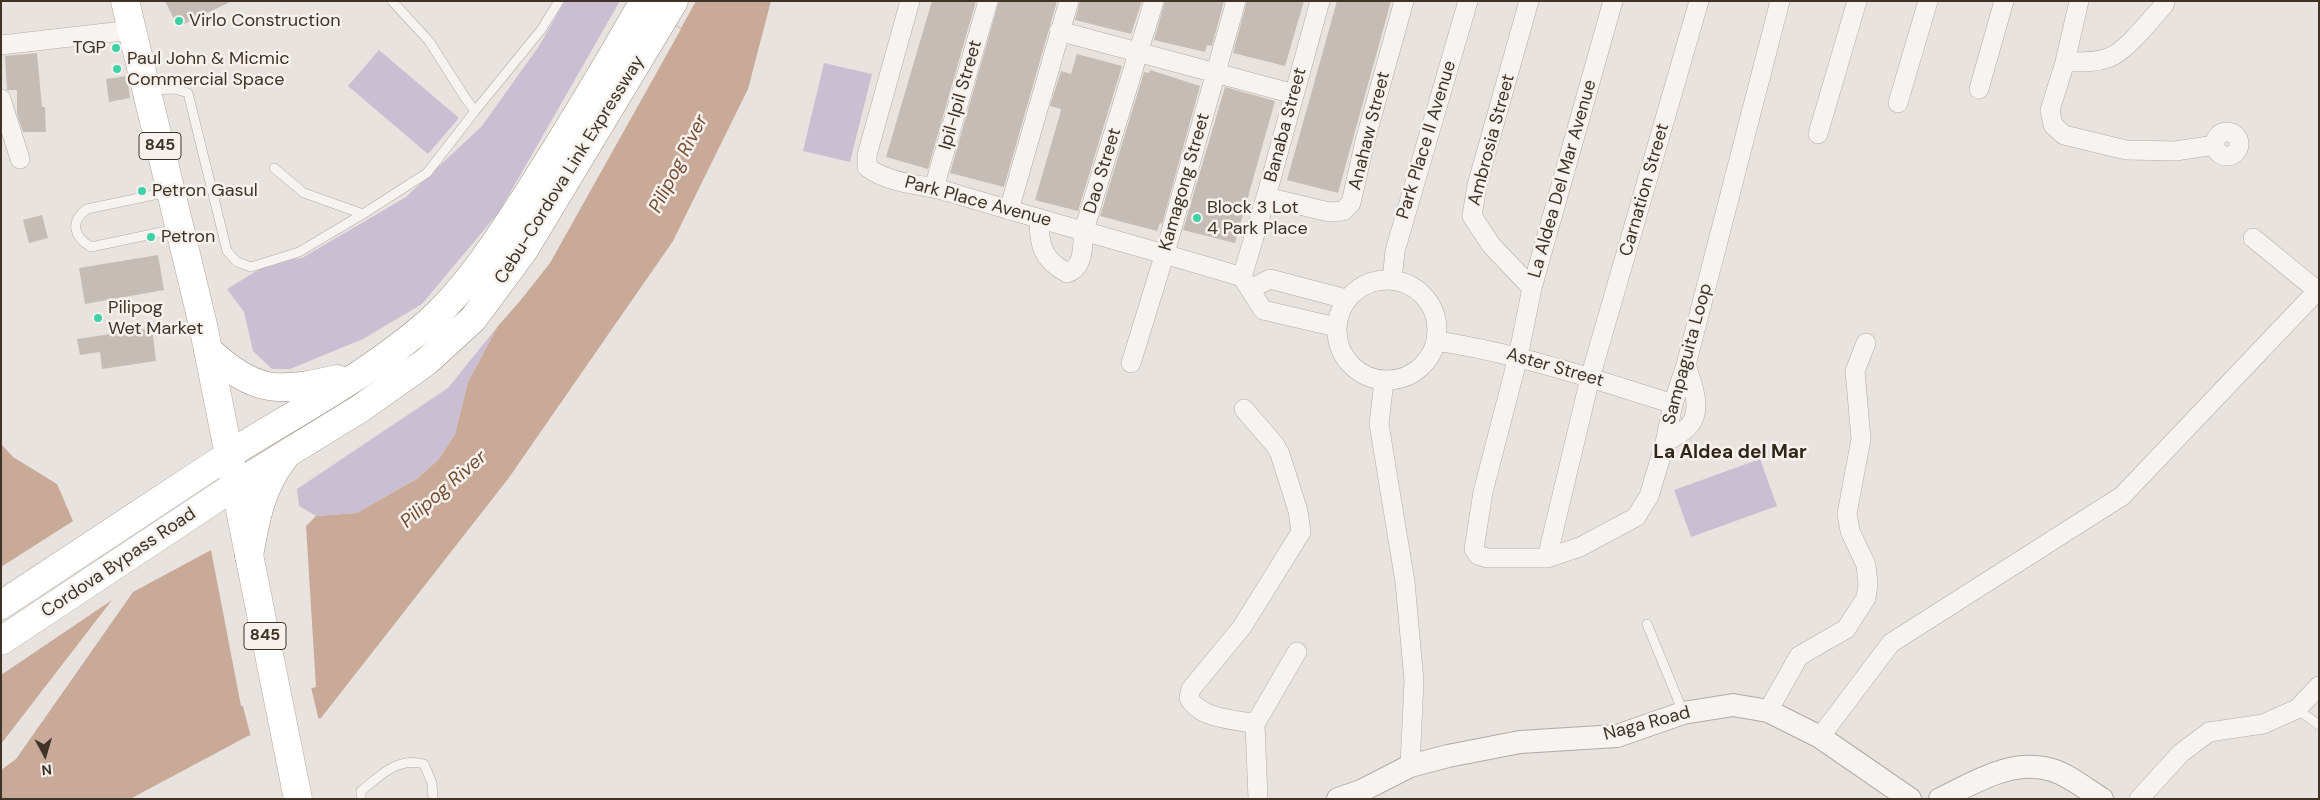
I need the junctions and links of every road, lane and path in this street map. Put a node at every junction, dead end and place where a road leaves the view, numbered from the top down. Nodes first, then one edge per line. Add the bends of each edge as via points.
1 (125, 1) edge
2 (392, 1) edge
3 (559, 1) edge
4 (910, 1) edge
5 (988, 1) edge
6 (1069, 1) edge
7 (1154, 1) edge
8 (1236, 1) edge
9 (1320, 1) edge
10 (1404, 1) edge
11 (1468, 1) edge
12 (1529, 1) edge
13 (1613, 1) edge
14 (1700, 1) edge
15 (1780, 1) edge
16 (1857, 1) edge
17 (1928, 1) edge
18 (2004, 1) edge
19 (2079, 1) edge
20 (2165, 1) edge
21 (656, 6) edge
22 (132, 30) junction
23 (1059, 31) junction
24 (1, 45) edge
25 (1140, 53) junction
26 (2065, 62) junction
27 (1216, 73) junction
28 (1979, 89) dead end
29 (147, 90) junction
30 (1294, 94) junction
31 (1, 99) edge
32 (1898, 103) dead end
33 (475, 110) junction
34 (1818, 134) dead end
35 (2215, 145) dead end
36 (20, 159) dead end
37 (274, 168) dead end
38 (934, 188) junction
39 (171, 191) junction
40 (1266, 197) junction
41 (1009, 210) junction
42 (363, 214) junction
43 (1039, 219) junction
44 (180, 228) junction
45 (1084, 230) junction
46 (2253, 238) dead end
47 (1165, 253) junction
48 (1392, 280) junction
49 (1246, 283) junction
50 (1532, 288) junction
51 (2318, 291) edge
52 (1346, 299) junction
53 (1336, 327) junction
54 (206, 341) junction
55 (1436, 341) junction
56 (1866, 343) dead end
57 (1518, 357) junction
58 (1131, 363) dead end
59 (1686, 365) junction
60 (356, 375) junction
61 (1590, 378) junction
62 (1384, 381) junction
63 (1672, 404) junction
64 (1244, 408) dead end
65 (1665, 443) junction
66 (230, 454) junction
67 (287, 454) junction
68 (236, 485) junction
69 (249, 556) junction
70 (1547, 558) junction
71 (1, 605) edge
72 (1647, 624) dead end
73 (1, 641) edge
74 (1297, 652) dead end
75 (2319, 686) edge
76 (2297, 709) junction
77 (1768, 711) junction
78 (1683, 713) junction
79 (1255, 724) junction
80 (2319, 725) edge
81 (1820, 737) junction
82 (1410, 766) junction
83 (298, 799) edge
84 (361, 799) edge
85 (433, 799) edge
86 (1258, 799) edge
87 (1338, 799) edge
88 (1910, 799) edge
89 (1940, 799) edge
90 (2102, 799) edge
91 (2139, 799) edge

1 - 22 main road, 845
2 - 33 lane via 429,41
3 - 33 lane via 541,30
4 - 38 street, Park Place Avenue via 866,155 868,167 879,176
5 - 38 street, Ipil-Ipil Street
6 - 23 street
7 - 25 street, Dao Street
8 - 27 street, Kamagong Street
9 - 30 street, Banaba Street
10 - 40 street, Anahaw Street via 1351,203 1344,211 1329,212
11 - 48 street, Park Place II Avenue via 1395,251
12 - 50 street, Ambrosia Street via 1477,185 1472,216 1491,245
13 - 50 street, La Aldea Del Mar Avenue
14 - 61 street, Carnation Street
15 - 59 street, Sampaguita Loop
16 - 34 street
17 - 32 street
18 - 28 street
19 - 26 street
20 - 26 street via 2164,6 2128,44 2109,58
21 - 60 main road, Cebu-Cordova Link Expressway via 551,156 498,239 452,299 390,353
21 - 67 main road, Cebu-Cordova Link Expressway via 524,250 473,319 409,375
22 - 24 street
22 - 29 main road, 845
23 - 25 street
23 - 41 street
25 - 27 street
25 - 45 street, Dao Street
26 - 35 street via 2050,110 2053,125 2064,135 2126,150 2175,151
27 - 30 street
27 - 47 street, Kamagong Street
29 - 39 main road, 845
29 - 42 lane via 175,89 188,93 227,251 237,262 251,267 299,252
30 - 40 street, Banaba Street
31 - 36 street
33 - 42 lane via 427,173
37 - 42 lane via 304,193
38 - 41 street, Park Place Avenue
39 - 44 main road, 845
39 - 44 lane via 87,209 76,223 77,235 91,246
40 - 49 street, Banaba Street
41 - 43 street, Park Place Avenue
43 - 45 street, Park Place Avenue
43 - 45 street, Dao Street via 1042,250 1058,268 1067,272 1076,270 1080,264
44 - 54 main road, 845
45 - 47 street, Park Place Avenue
46 - 51 street
47 - 49 street, Park Place Avenue
47 - 58 street, Kamagong Street
48 - 52 street via 1370,282
48 - 55 street via 1412,286 1430,304 1436,317
49 - 52 street via 1270,279
49 - 53 street via 1263,310
50 - 57 street, La Aldea Del Mar Avenue
51 - 81 street via 2122,496 1891,643
52 - 53 street
53 - 62 street via 1344,358 1355,370 1369,378
54 - 60 main road via 243,378 269,387 299,387
54 - 66 main road, 845
55 - 57 street, Aster Street
55 - 62 street via 1427,360 1415,372 1400,379
56 - 77 street via 1855,371 1861,438 1847,514 1850,531 1866,565 1866,598 1846,629 1799,656
57 - 61 street, Aster Street
57 - 70 street, Sampaguita Loop via 1483,492 1474,549 1478,555 1487,558
59 - 63 street, Sampaguita Loop
59 - 65 street via 1694,392 1695,412 1689,426
60 - 66 main road, Cebu-Cordova Link Expressway
61 - 63 street, Aster Street
61 - 70 street, Carnation Street
62 - 82 street via 1379,424 1405,582 1414,681
63 - 65 street, Sampaguita Loop
64 - 79 street via 1280,454 1298,511 1301,532 1242,626 1191,689 1188,698 1202,712
65 - 70 street, Sampaguita Loop via 1649,496 1636,518 1580,547
66 - 68 main road, 845
66 - 71 main road, Cordova Bypass Road
67 - 68 main road, Cebu-Cordova Link Expressway
67 - 69 main road via 272,474 261,500
68 - 69 main road, 845
68 - 73 main road, Cordova Bypass Road
69 - 83 main road, 845
72 - 78 lane
74 - 79 street
75 - 76 street
76 - 80 lane
76 - 91 street via 2263,724 2209,732 2181,753
77 - 78 street, Naga Road via 1733,705
77 - 81 street, Naga Road
78 - 82 street, Naga Road via 1617,736 1520,742
79 - 86 street
81 - 88 street, Naga Road
82 - 87 street, Naga Road
84 - 85 lane via 361,791 386,771 414,761 424,764 430,774
89 - 90 street via 2021,765 2053,770

